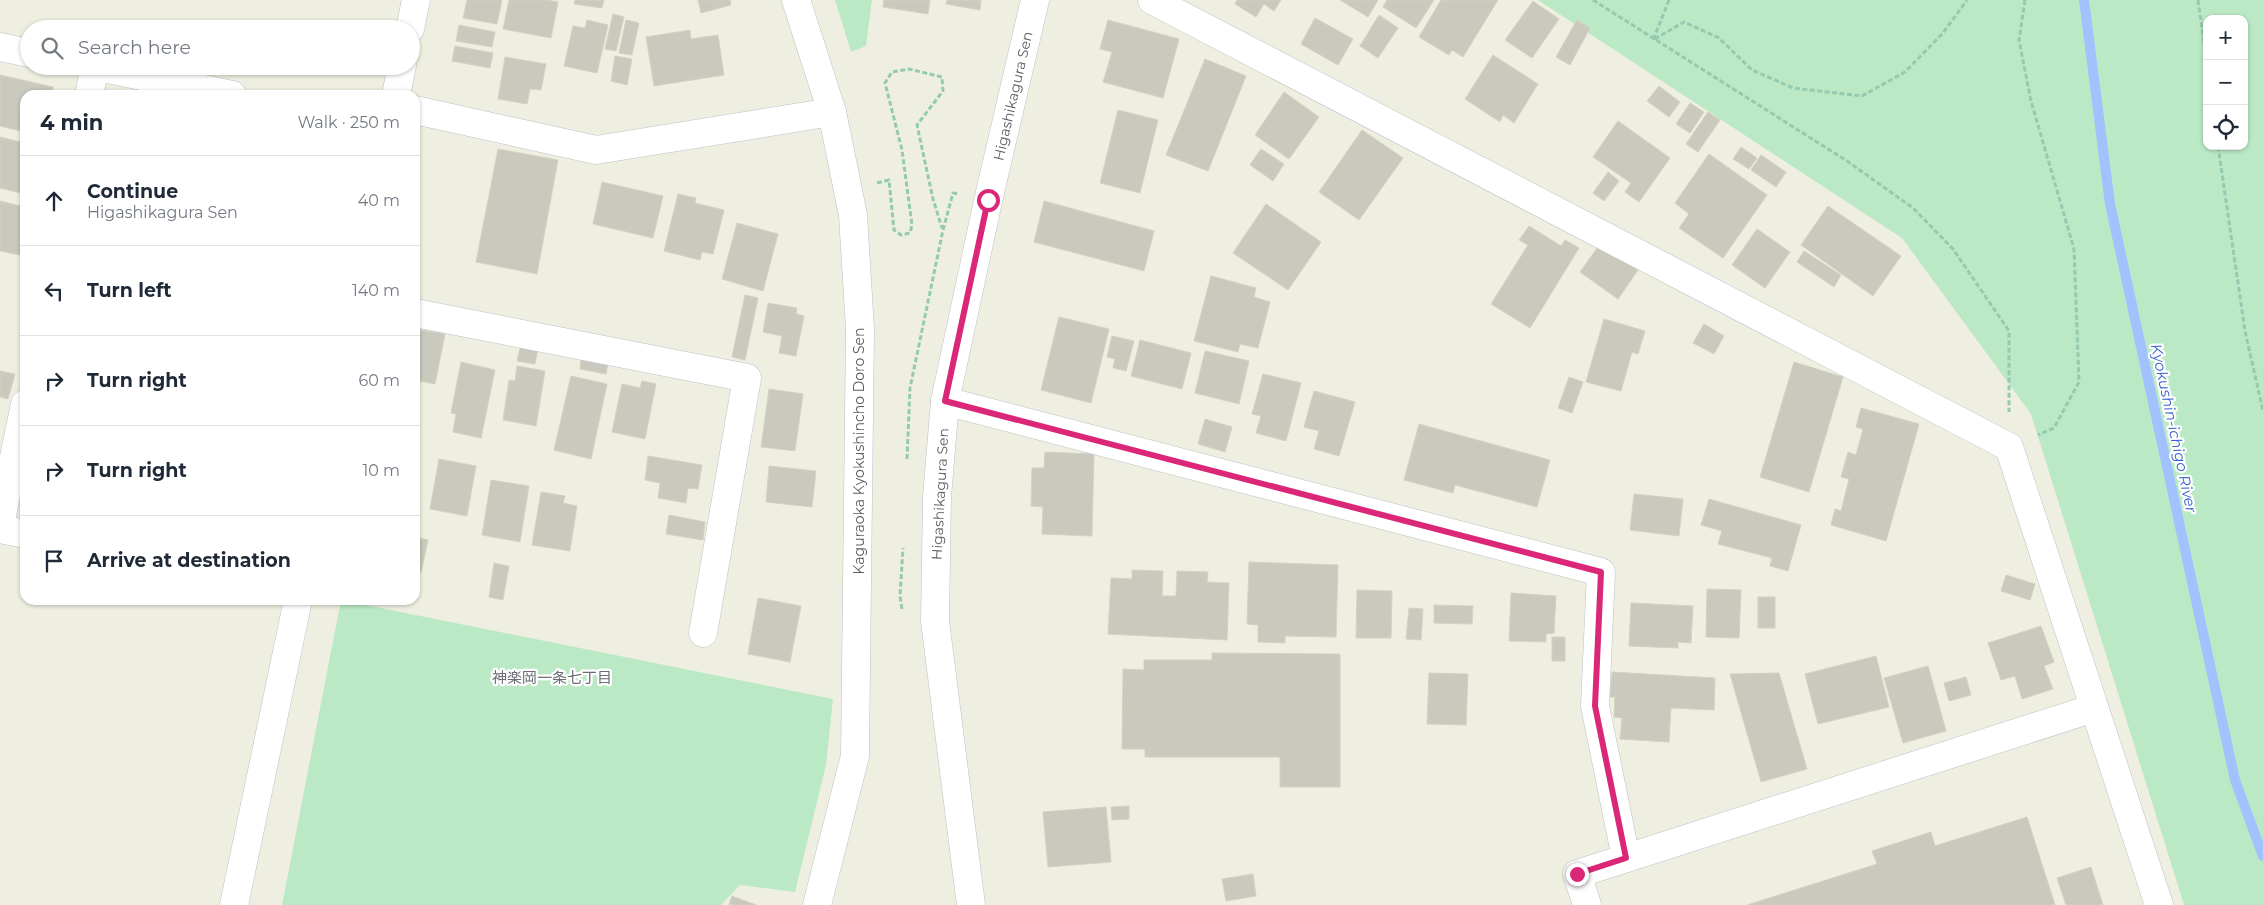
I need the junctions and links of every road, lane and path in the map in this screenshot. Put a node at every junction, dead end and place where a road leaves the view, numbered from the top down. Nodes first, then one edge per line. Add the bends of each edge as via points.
1 (416, 0) edge
2 (796, 0) edge
3 (1035, 0) edge
4 (1152, 0) edge
5 (1593, 0) edge
6 (1668, 0) edge
7 (1966, 0) edge
8 (2025, 0) edge
9 (2198, 0) edge
10 (412, 20) edge
11 (1653, 40) junction
12 (0, 47) edge
13 (20, 51) edge
14 (2207, 60) edge
15 (92, 75) edge
16 (137, 75) edge
17 (400, 75) edge
18 (90, 90) edge
19 (208, 90) edge
20 (397, 90) edge
21 (420, 111) edge
22 (832, 112) junction
23 (2219, 150) edge
24 (874, 184) dead end
25 (943, 230) dead end
26 (420, 314) edge
27 (945, 401) junction
28 (2263, 411) edge
29 (20, 428) edge
30 (2009, 447) junction
31 (0, 525) edge
32 (0, 529) edge
33 (20, 533) edge
34 (297, 605) edge
35 (703, 633) dead end
36 (2094, 708) junction
37 (1626, 858) junction
38 (234, 905) edge
39 (817, 905) edge
40 (971, 905) edge
41 (1587, 905) edge
42 (2159, 905) edge

1 - 10 street
2 - 22 street, Kaguraoka Kyokushincho Doro Sen
3 - 27 street, Higashikagura Sen
4 - 30 street
5 - 11 path
6 - 11 path
7 - 11 path via 1943,33 1905,72 1862,96 1793,88 1752,70 1719,38 1684,22
8 - 30 path via 2019,40 2029,92 2074,249 2079,382 2054,428
9 - 14 path
11 - 30 path via 1855,166 1913,208 1953,249 2009,331
12 - 13 street
15 - 18 street
16 - 19 street
17 - 20 street
21 - 22 street via 596,150
22 - 39 street, Kaguraoka Kyokushincho Doro Sen via 853,215 860,329 857,681 855,756
23 - 28 path via 2245,331
24 - 25 path via 889,180 894,230 900,235 910,233 912,225 902,150 885,83 892,72 909,69 942,77 943,91 917,125
26 - 35 street via 747,378
27 - 37 street via 1601,572 1595,706
27 - 40 street, Higashikagura Sen via 937,497 935,621
29 - 31 street
30 - 36 street
32 - 33 street
34 - 38 street
36 - 37 street
36 - 42 street
37 - 41 street via 1577,874

